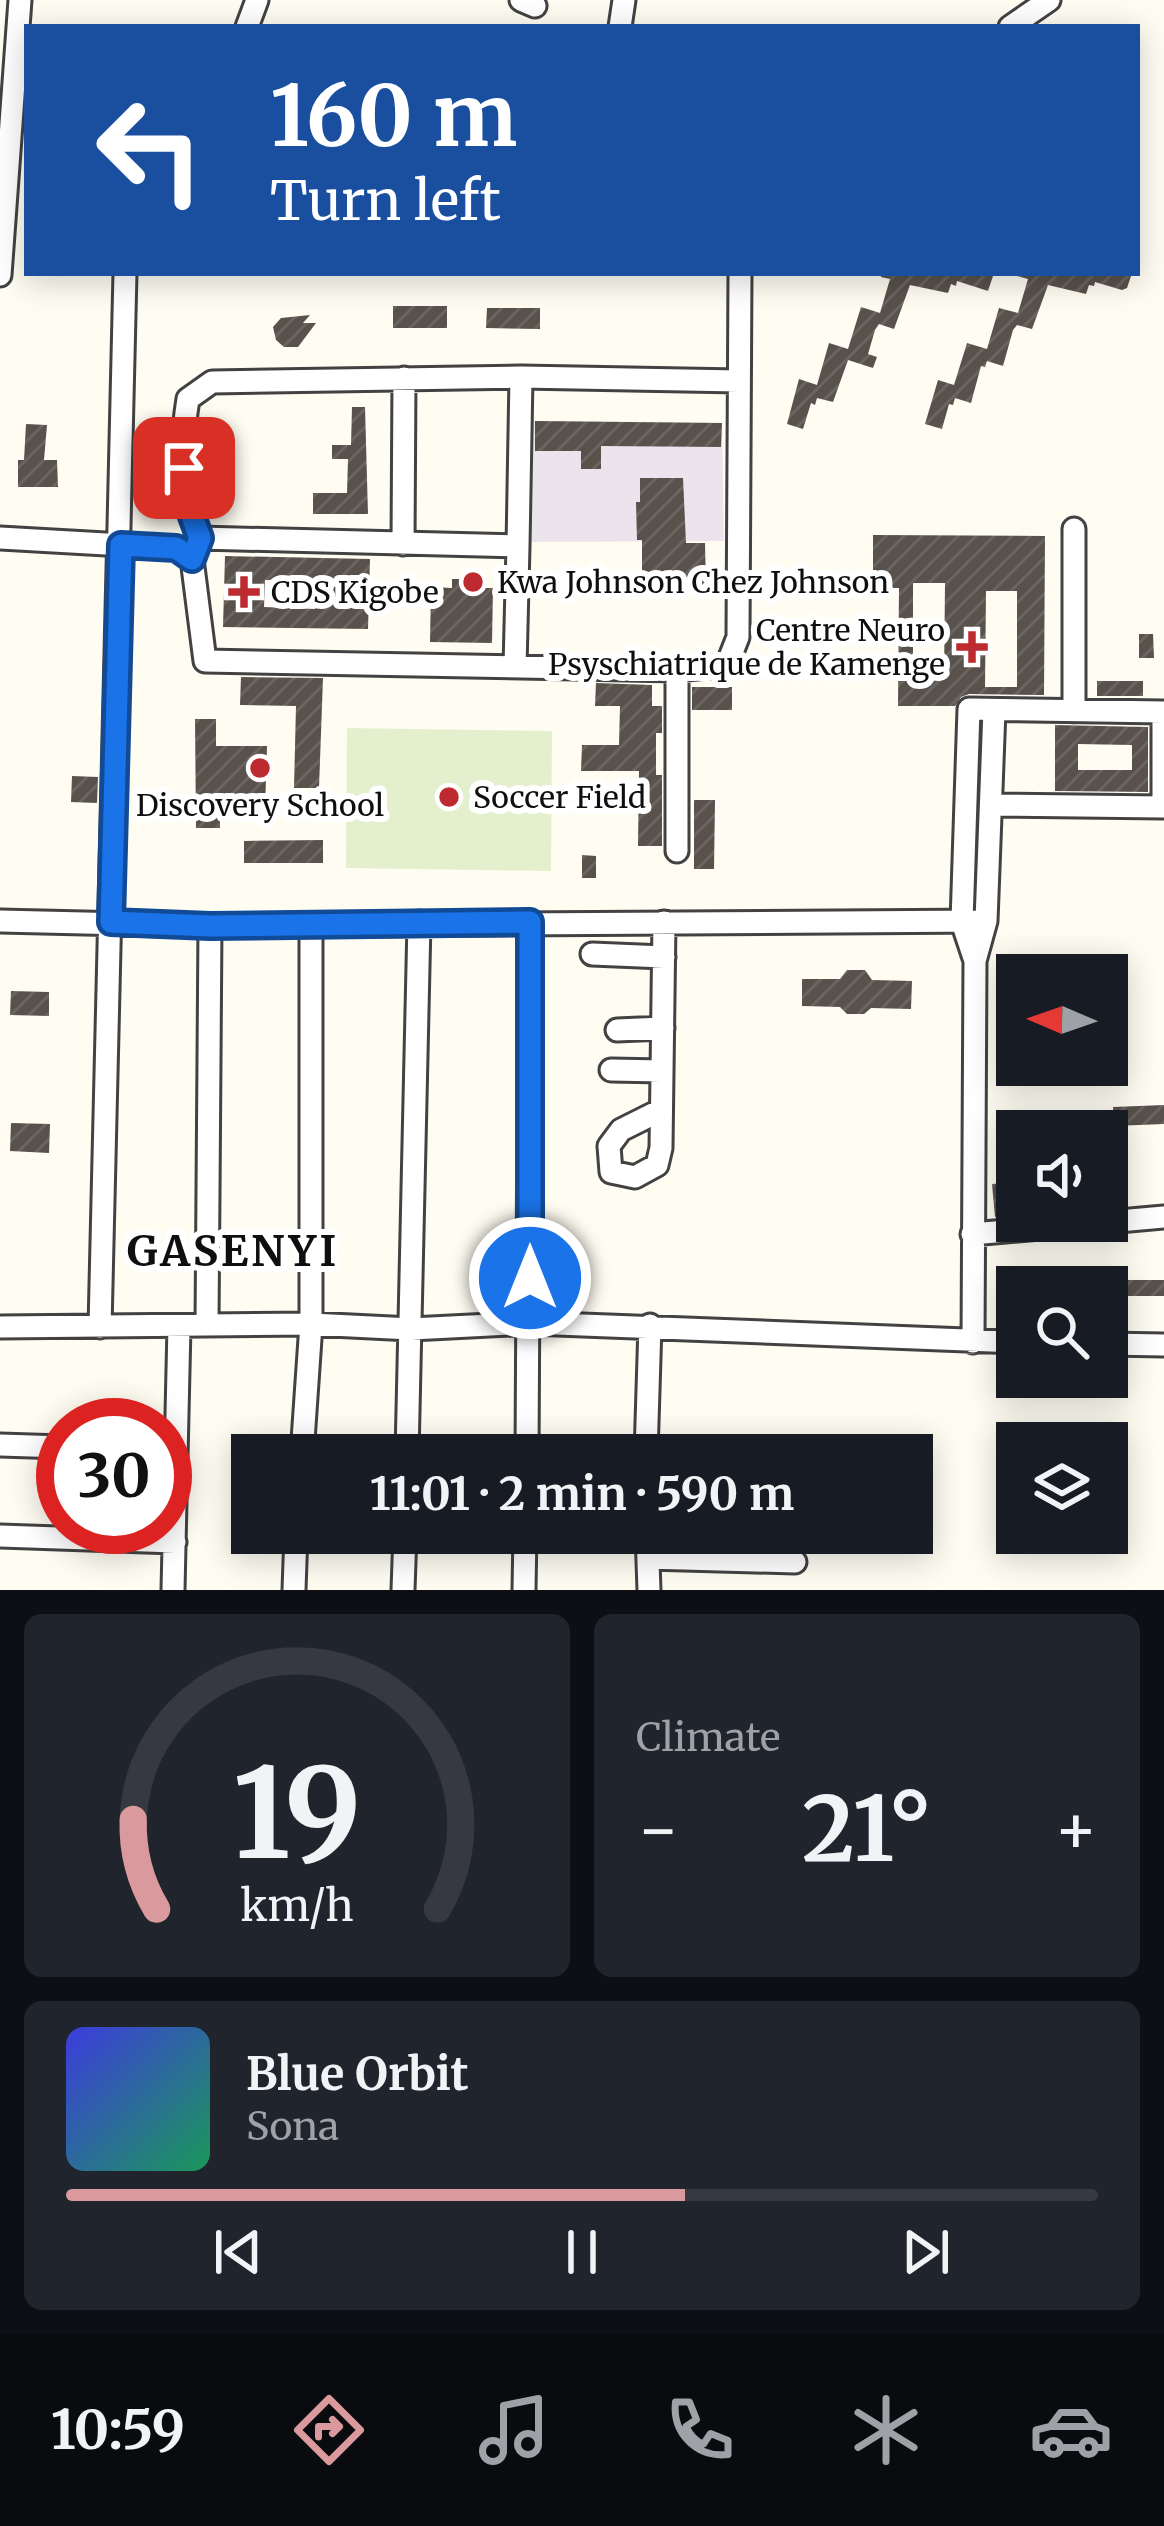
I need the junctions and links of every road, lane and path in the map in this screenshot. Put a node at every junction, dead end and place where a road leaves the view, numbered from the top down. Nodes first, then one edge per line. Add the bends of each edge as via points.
1 (20, 0) edge
2 (1049, 0) edge
3 (1014, 24) edge
4 (12, 174) edge
5 (0, 275) edge
6 (125, 276) edge
7 (740, 276) edge
8 (404, 377) junction
9 (521, 377) junction
10 (740, 381) junction
11 (1074, 529) dead end
12 (0, 538) edge
13 (403, 544) junction
14 (121, 545) junction
15 (518, 546) junction
16 (189, 548) junction
17 (515, 667) junction
18 (677, 670) junction
19 (994, 710) junction
20 (1074, 711) junction
21 (1164, 732) edge
22 (994, 805) junction
23 (1163, 807) edge
24 (677, 851) dead end
25 (0, 921) edge
26 (986, 921) junction
27 (111, 922) junction
28 (419, 922) junction
29 (530, 922) junction
30 (664, 922) junction
31 (962, 922) junction
32 (310, 924) junction
33 (210, 926) junction
34 (592, 955) dead end
35 (664, 957) junction
36 (975, 961) junction
37 (663, 1028) junction
38 (617, 1030) dead end
39 (611, 1070) dead end
40 (662, 1071) junction
41 (661, 1110) dead end
42 (1164, 1217) edge
43 (972, 1234) junction
44 (531, 1323) junction
45 (311, 1324) junction
46 (208, 1325) junction
47 (650, 1325) junction
48 (179, 1326) junction
49 (0, 1327) edge
50 (100, 1327) junction
51 (411, 1329) junction
52 (973, 1342) junction
53 (996, 1342) edge
54 (1128, 1344) edge
55 (1164, 1345) edge
56 (174, 1398) edge
57 (303, 1434) edge
58 (408, 1434) edge
59 (528, 1434) edge
60 (647, 1434) edge
61 (0, 1445) edge
62 (36, 1446) edge
63 (0, 1536) edge
64 (36, 1537) edge
65 (174, 1554) edge
66 (295, 1554) edge
67 (404, 1554) edge
68 (525, 1554) edge
69 (648, 1554) edge
70 (648, 1558) junction
71 (795, 1562) dead end
72 (173, 1590) edge
73 (294, 1590) edge
74 (403, 1590) edge
75 (524, 1590) edge
76 (649, 1590) edge

1 - 4 street
2 - 3 street
4 - 5 street
6 - 14 street
7 - 10 street
8 - 9 street
8 - 13 street
8 - 16 street via 212,382 188,399 182,436
9 - 10 street
9 - 15 street
10 - 18 street via 738,637 728,665
11 - 20 street
12 - 14 street
13 - 15 street
13 - 16 street
14 - 16 street
14 - 27 street
15 - 17 street
16 - 17 street via 205,661
17 - 18 street
18 - 24 street
19 - 20 street
19 - 22 street
19 - 31 street via 969,709
20 - 21 street via 1163,712
21 - 23 street
22 - 23 street
22 - 26 street
25 - 27 street
26 - 31 street
26 - 36 street
27 - 33 street
27 - 50 street
28 - 29 street
28 - 32 street
28 - 51 street
29 - 30 street
29 - 44 street
30 - 31 street
30 - 35 street
31 - 36 street
32 - 33 street
32 - 45 street
33 - 46 street
34 - 35 street
35 - 37 street
36 - 43 street
37 - 38 street
37 - 40 street
39 - 40 street
40 - 41 street
42 - 43 street
43 - 52 street
44 - 47 street
44 - 51 street
44 - 59 street
45 - 46 street
45 - 51 street
45 - 57 street
46 - 48 street
47 - 52 street
47 - 60 street
48 - 50 street
48 - 56 street
49 - 50 street
51 - 58 street
52 - 53 street
54 - 55 street
61 - 62 street
63 - 64 street
65 - 72 street
66 - 73 street
67 - 74 street
68 - 75 street
69 - 70 street
70 - 71 street
70 - 76 street

